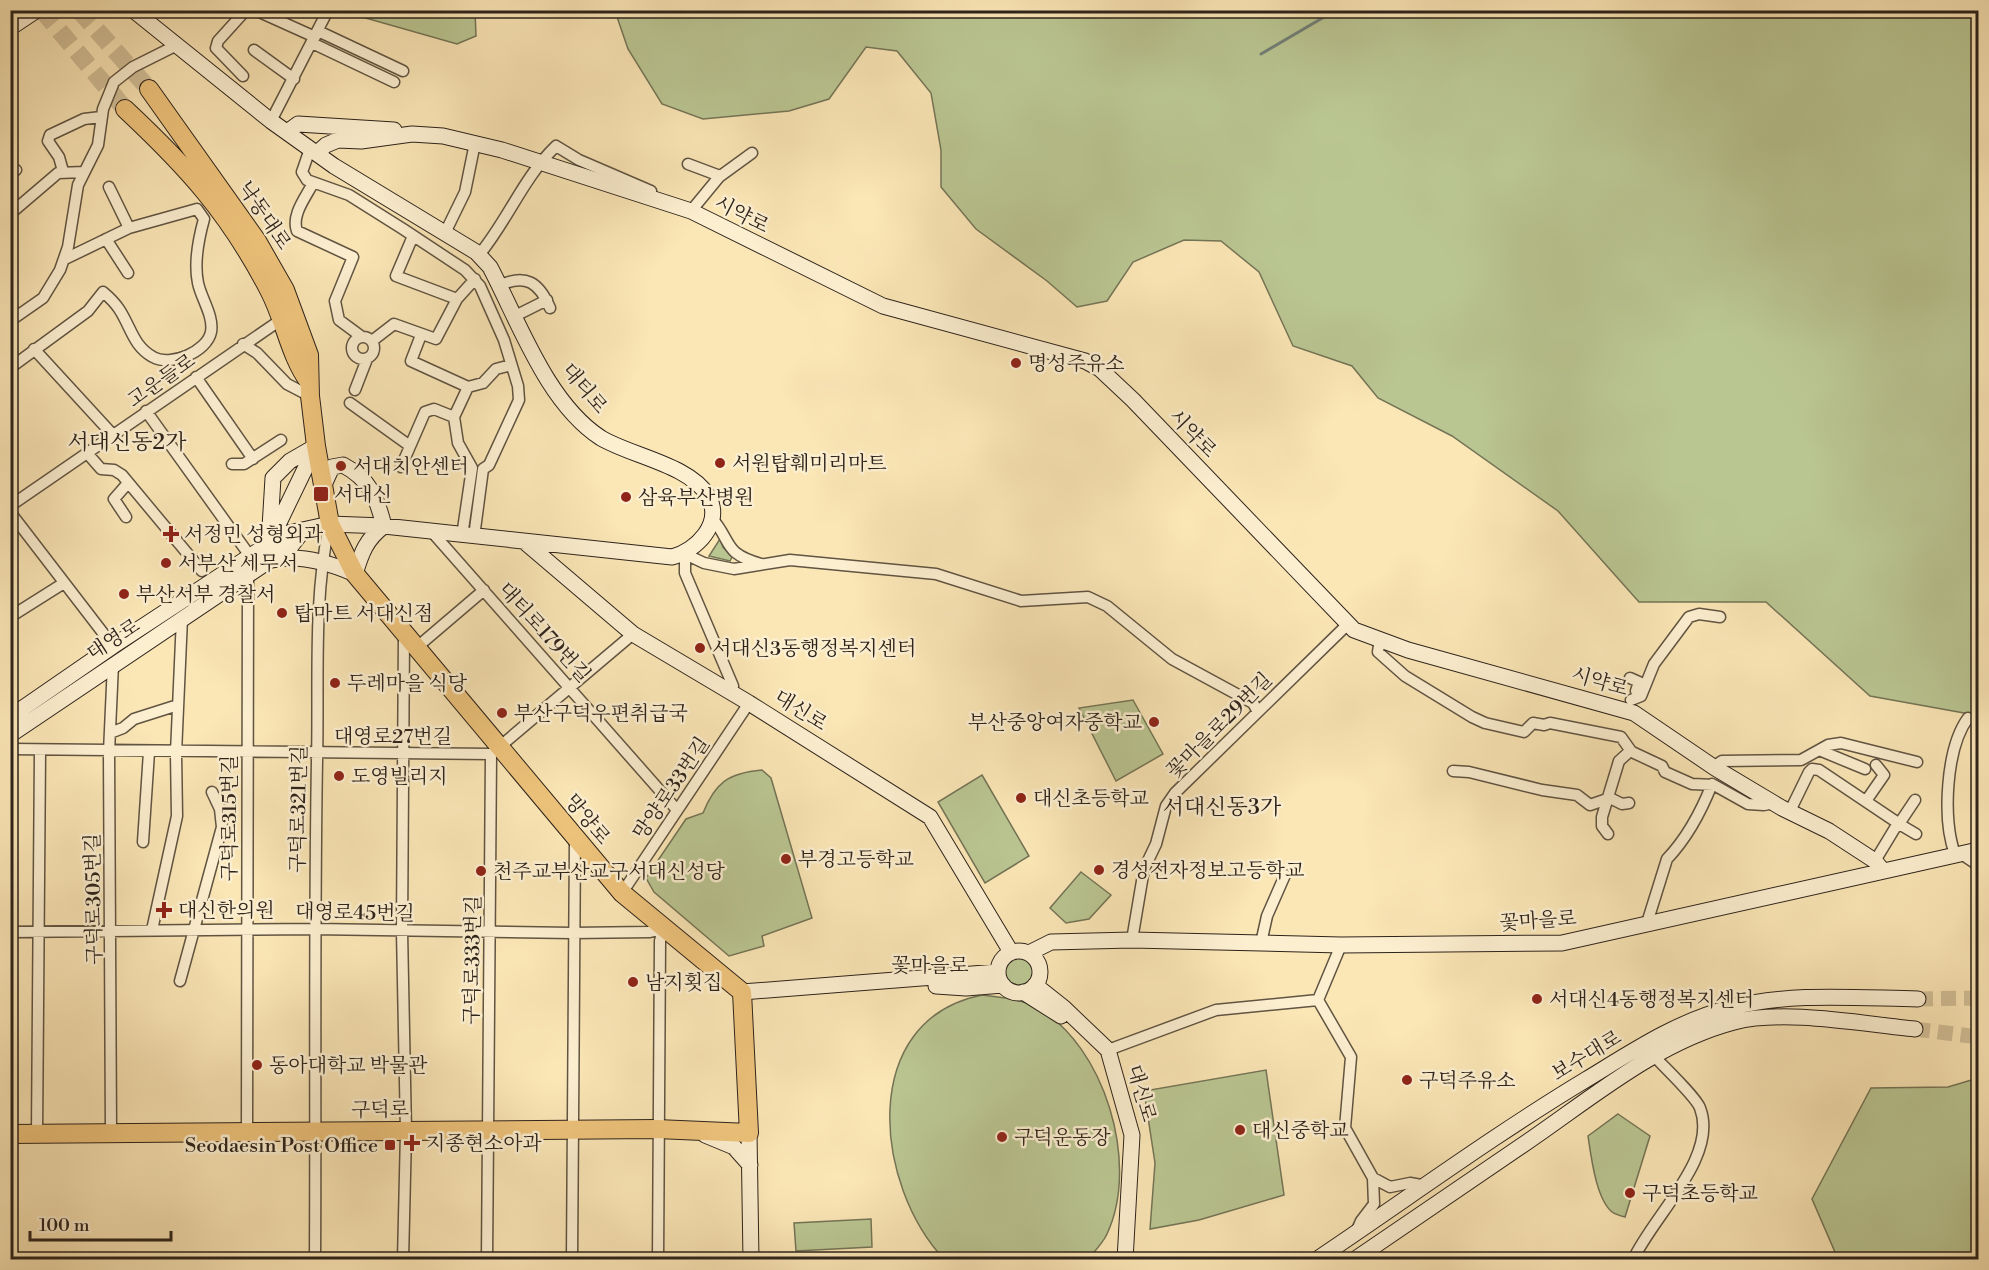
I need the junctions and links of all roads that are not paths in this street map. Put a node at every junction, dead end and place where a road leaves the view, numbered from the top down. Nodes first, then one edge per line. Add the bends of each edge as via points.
1 (133, 10) edge
2 (246, 10) edge
3 (255, 10) edge
4 (38, 12) edge
5 (327, 12) dead end
6 (10, 28) edge
7 (315, 37) junction
8 (177, 45) junction
9 (254, 50) dead end
10 (403, 71) dead end
11 (243, 76) dead end
12 (294, 79) junction
13 (394, 82) dead end
14 (149, 89) tunnel mouth
15 (125, 109) tunnel mouth
16 (101, 117) junction
17 (271, 121) junction
18 (287, 132) junction
19 (412, 134) junction
20 (475, 143) junction
21 (314, 151) junction
22 (752, 153) dead end
23 (539, 163) junction
24 (688, 164) dead end
25 (63, 171) junction
26 (84, 172) junction
27 (720, 176) junction
28 (313, 183) junction
29 (109, 187) dead end
30 (693, 209) junction
31 (10, 214) edge
32 (129, 228) junction
33 (445, 233) junction
34 (413, 236) junction
35 (106, 239) junction
36 (479, 255) junction
37 (65, 259) junction
38 (128, 273) dead end
39 (475, 279) junction
40 (500, 285) junction
41 (458, 299) junction
42 (516, 316) junction
43 (282, 319) junction
44 (10, 321) edge
45 (421, 335) junction
46 (367, 339) junction
47 (243, 344) junction
48 (34, 349) junction
49 (367, 359) junction
50 (511, 365) junction
51 (10, 368) edge
52 (196, 377) junction
53 (468, 387) junction
54 (309, 389) junction
55 (355, 390) dead end
56 (350, 403) dead end
57 (146, 411) junction
58 (454, 417) junction
59 (113, 435) junction
60 (281, 440) dead end
61 (315, 446) junction
62 (410, 446) junction
63 (87, 453) junction
64 (253, 459) junction
65 (232, 464) dead end
66 (401, 467) dead end
67 (128, 483) junction
68 (323, 487) junction
69 (10, 506) edge
70 (10, 512) edge
71 (126, 517) dead end
72 (711, 517) junction
73 (330, 524) junction
74 (384, 526) junction
75 (302, 532) junction
76 (432, 532) junction
77 (468, 536) junction
78 (526, 543) junction
79 (269, 544) junction
80 (685, 554) junction
81 (250, 556) junction
82 (269, 561) junction
83 (321, 563) junction
84 (767, 566) junction
85 (202, 571) dead end
86 (248, 574) junction
87 (355, 574) junction
88 (64, 583) junction
89 (484, 590) junction
90 (10, 617) edge
91 (1720, 617) dead end
92 (182, 618) junction
93 (1348, 624) junction
94 (404, 633) junction
95 (633, 634) junction
96 (1380, 639) junction
97 (113, 646) junction
98 (416, 648) junction
99 (112, 664) junction
100 (1629, 678) dead end
101 (571, 687) junction
102 (731, 692) junction
103 (749, 703) junction
104 (178, 705) junction
105 (1630, 706) junction
106 (1258, 712) junction
107 (10, 717) edge
108 (1968, 718) dead end
109 (1514, 730) junction
110 (110, 733) junction
111 (10, 735) edge
112 (1528, 740) dead end
113 (10, 749) edge
114 (1820, 750) junction
115 (40, 751) junction
116 (495, 751) junction
117 (1631, 751) junction
118 (109, 752) junction
119 (149, 753) junction
120 (176, 753) junction
121 (247, 754) junction
122 (317, 754) junction
123 (404, 754) junction
124 (1917, 762) dead end
125 (1713, 767) junction
126 (1453, 771) dead end
127 (1712, 784) junction
128 (212, 792) dead end
129 (1610, 798) junction
130 (1915, 800) dead end
131 (1866, 801) junction
132 (1774, 802) junction
133 (1629, 803) dead end
134 (677, 810) junction
135 (1790, 811) junction
136 (1899, 825) junction
137 (1608, 834) dead end
138 (1916, 834) dead end
139 (575, 839) junction
140 (143, 842) dead end
141 (1978, 850) edge
142 (1958, 853) junction
143 (1978, 865) edge
144 (1879, 866) junction
145 (1285, 875) dead end
146 (622, 893) junction
147 (1647, 923) junction
148 (247, 929) junction
149 (314, 929) junction
150 (663, 929) junction
151 (152, 930) junction
152 (194, 930) junction
153 (37, 931) junction
154 (402, 931) junction
155 (10, 932) edge
156 (112, 932) junction
157 (490, 932) junction
158 (572, 933) junction
159 (1132, 940) junction
160 (1092, 943) junction
161 (1261, 943) junction
162 (1341, 945) junction
163 (1011, 952) junction
164 (1029, 953) junction
165 (1039, 966) junction
166 (1000, 979) junction
167 (180, 981) dead end
168 (1029, 989) junction
169 (742, 992) junction
170 (1918, 999) tunnel mouth
171 (1318, 1000) junction
172 (1915, 1029) tunnel mouth
173 (1108, 1050) junction
174 (1654, 1056) junction
175 (657, 1129) junction
176 (574, 1130) junction
177 (688, 1130) junction
178 (405, 1131) junction
179 (487, 1131) junction
180 (316, 1132) junction
181 (749, 1132) junction
182 (111, 1133) junction
183 (247, 1133) junction
184 (10, 1134) edge
185 (37, 1134) junction
186 (750, 1165) junction
187 (1373, 1178) junction
188 (1421, 1185) junction
189 (1356, 1233) junction
190 (315, 1260) edge
191 (403, 1260) edge
192 (487, 1260) edge
193 (572, 1260) edge
194 (658, 1260) edge
195 (751, 1260) edge
196 (1125, 1260) edge
197 (1316, 1260) edge
198 (1354, 1260) edge
199 (1633, 1260) edge

1 - 8 main road, 대티로
2 - 11 street via 216,48
3 - 7 street
4 - 6 main road
5 - 7 street
7 - 10 street
7 - 12 street
7 - 13 street
8 - 16 street via 119,78 105,101
8 - 17 main road, 대티로
9 - 12 street
12 - 17 street
14 - 54 main road, 낙동대로 via 272,264 309,355
15 - 43 main road, 낙동대로 via 207,192 247,248
16 - 25 street via 84,119 50,135 48,141
16 - 26 street via 98,145
17 - 18 main road, 대티로
18 - 19 main road, 시약로 via 298,124
18 - 21 main road, 대티로
19 - 20 main road, 시약로
19 - 21 main road, 시약로 via 338,140
20 - 23 main road, 시약로
20 - 33 street via 465,192
21 - 28 street via 302,172
21 - 33 main road, 대티로
22 - 27 street
23 - 30 main road, 시약로
23 - 30 street via 556,146 613,176
23 - 36 street
24 - 27 street
25 - 26 street
25 - 31 street
26 - 37 street via 78,184
27 - 30 street
28 - 34 street via 348,195
28 - 46 street via 294,217 295,226 297,231 353,257 335,301 339,320
29 - 32 street
30 - 93 main road, 시약로 via 883,306 1085,361 1100,369
32 - 35 street
32 - 48 street via 201,211 204,219 197,282 211,322 206,342 176,359 153,357 134,341 119,308 104,292 88,311
33 - 36 main road, 대티로
34 - 39 street
34 - 41 street via 396,276
35 - 37 street
35 - 38 street
36 - 40 main road, 대티로
37 - 44 street via 43,298
39 - 41 street
39 - 50 street via 485,295
40 - 42 main road, 대티로
40 - 42 street via 523,279 538,287 548,304
41 - 45 street via 436,339
42 - 72 main road, 대티로 via 551,387 579,420 601,438 692,479 709,497
43 - 47 street, 고운들로
43 - 54 main road, 낙동대로 via 296,364
45 - 46 street via 394,324
45 - 53 street via 411,361
46 - 49 street via 374,351
46 - 49 street via 353,343 352,351 356,357
47 - 52 street, 고운들로
47 - 54 street via 287,384
48 - 51 street
48 - 59 street
49 - 55 street
50 - 53 street via 496,369 483,383
50 - 77 street via 519,400 489,465 483,468
52 - 57 street, 고운들로
52 - 64 street
53 - 58 street
54 - 61 main road, 낙동대로
56 - 62 street
57 - 59 street, 고운들로
57 - 81 street
58 - 62 street via 430,409 425,412
58 - 77 street via 458,442 472,468
59 - 63 street, 고운들로
60 - 64 street
61 - 68 main road, 낙동대로
61 - 79 main road
61 - 79 main road via 290,461 273,478
62 - 66 street
63 - 67 street via 101,468 114,470
63 - 69 street, 고운들로
64 - 65 street
67 - 71 street via 114,499
67 - 85 street
68 - 73 main road, 낙동대로
68 - 74 main road via 332,467 343,465 350,469 371,488
70 - 88 street
72 - 80 main road via 702,541
72 - 84 street via 734,553
73 - 74 main road
73 - 75 main road, 대영로
73 - 83 street, 구덕로321번길
73 - 87 main road, 망양로
74 - 76 main road
74 - 87 main road via 363,548
75 - 79 main road, 대영로 via 284,534
75 - 82 main road, 대영로 via 291,546
76 - 77 main road
76 - 89 street, 대티로179번길
77 - 78 main road
78 - 80 main road via 658,557
78 - 95 main road, 대신로
79 - 81 main road, 대영로
80 - 84 street via 704,563 734,569
80 - 102 street via 685,573 733,686
81 - 97 main road, 대영로
82 - 83 main road via 289,558
82 - 86 main road, 대영로
83 - 87 main road
83 - 122 street, 구덕로321번길
84 - 106 street via 790,560 936,574 1021,601 1088,597 1107,606 1172,659 1253,703
86 - 92 main road, 대영로
86 - 121 street, 구덕로315번길
87 - 94 main road, 망양로
88 - 90 street
88 - 97 street
89 - 98 street
89 - 101 street, 대티로179번길
91 - 105 street via 1689,617 1654,664 1641,696
92 - 99 main road, 대영로
92 - 104 street
93 - 96 main road, 시약로
93 - 106 street, 꽃마을로29번길
94 - 98 main road, 망양로
94 - 123 street
95 - 101 street
95 - 102 main road, 대신로
96 - 105 main road, 시약로 via 1408,650
96 - 109 street via 1379,654 1405,676 1485,723
97 - 107 main road, 대영로
98 - 116 main road, 망양로
99 - 110 street, 구덕로305번길
99 - 111 main road, 대영로
100 - 105 street via 1638,680 1639,685
101 - 116 street
101 - 134 street, 대티로179번길
102 - 103 main road, 대신로
103 - 134 street, 망양로33번길
103 - 163 main road, 대신로 via 930,817
104 - 110 street via 134,719
104 - 120 street
105 - 125 main road, 시약로
106 - 159 street, 꽃마을로29번길 via 1166,806 1156,844 1144,869
108 - 142 street via 1946,786 1951,841
109 - 112 street
109 - 117 street via 1524,732 1533,723 1553,723 1618,736
110 - 118 street, 구덕로305번길
113 - 115 street, 대영로27번길
114 - 124 street via 1841,743
114 - 125 street via 1802,760 1731,760
114 - 131 street via 1884,775
115 - 118 street, 대영로27번길
115 - 153 street
116 - 123 street, 대영로27번길
116 - 139 main road, 망양로
116 - 157 street, 구덕로333번길
117 - 127 street via 1692,784
117 - 129 street via 1619,761
118 - 119 street, 대영로27번길
118 - 156 street, 구덕로305번길
119 - 120 street, 대영로27번길
119 - 140 street
120 - 121 street, 대영로27번길
120 - 151 street via 177,816
121 - 122 street, 대영로27번길
121 - 148 street, 구덕로315번길
122 - 123 street, 대영로27번길
122 - 149 street, 구덕로321번길
123 - 154 street
125 - 132 main road, 시약로
126 - 129 street via 1577,795 1590,805
127 - 132 street via 1749,804
127 - 147 street via 1700,813 1667,859
128 - 152 street via 220,809 222,827
129 - 133 street
129 - 137 street via 1602,826
130 - 136 street
131 - 135 street via 1812,769
131 - 136 street
132 - 135 main road, 시약로
134 - 146 street, 망양로33번길
135 - 144 main road, 시약로 via 1829,831
136 - 138 street
136 - 144 street
139 - 146 main road, 망양로
139 - 158 street
141 - 142 main road, 꽃마을로
142 - 143 street
142 - 144 main road, 꽃마을로
144 - 147 main road, 꽃마을로
145 - 161 street
146 - 150 main road, 망양로
147 - 162 main road, 꽃마을로 via 1562,943
148 - 149 street, 대영로45번길
148 - 152 street, 대영로45번길
148 - 183 street, 구덕로315번길
149 - 154 street, 대영로45번길
149 - 180 street, 구덕로321번길
150 - 158 street, 대영로45번길
150 - 169 main road, 망양로
150 - 175 street
151 - 152 street, 대영로45번길
151 - 156 street, 대영로45번길
152 - 167 street
153 - 155 street, 대영로45번길
153 - 156 street, 대영로45번길
153 - 185 street
154 - 157 street, 대영로45번길
154 - 178 street
156 - 182 street, 구덕로305번길
157 - 158 street, 대영로45번길
157 - 179 street, 구덕로333번길
158 - 176 street
159 - 160 main road, 꽃마을로
159 - 161 main road, 꽃마을로
160 - 164 main road, 꽃마을로 via 1052,942
160 - 165 main road, 꽃마을로 via 1056,951
161 - 162 main road, 꽃마을로
162 - 171 street
163 - 164 main road, 꽃마을로
163 - 166 main road via 1004,957
164 - 165 main road
165 - 168 main road
166 - 168 main road, 꽃마을로 via 1009,990
166 - 169 main road, 꽃마을로 via 884,979
168 - 173 main road, 대신로 via 1078,1023
169 - 181 main road
170 - 188 main road, 보수대로 via 1809,997 1758,1002 1673,1027
171 - 173 street via 1216,1010
171 - 187 street via 1351,1057 1345,1128
172 - 174 main road, 보수대로 via 1762,1018 1702,1033
173 - 196 main road, 대신로 via 1132,1135
174 - 198 main road, 보수대로
174 - 199 street via 1700,1107 1704,1134 1697,1160
175 - 176 main road, 구덕로
175 - 177 main road, 구덕로
175 - 194 street
176 - 179 main road, 구덕로
176 - 193 street
177 - 181 main road, 구덕로
177 - 186 main road via 728,1143
178 - 179 main road, 구덕로
178 - 180 main road, 구덕로
178 - 191 street
179 - 192 street, 구덕로333번길
180 - 183 main road, 구덕로
180 - 190 street, 구덕로321번길
181 - 186 main road
182 - 183 main road, 구덕로
182 - 185 main road, 구덕로
184 - 185 main road, 구덕로
186 - 195 main road
187 - 188 street via 1390,1187
187 - 189 street via 1374,1204
188 - 189 main road, 보수대로
189 - 197 main road, 보수대로

